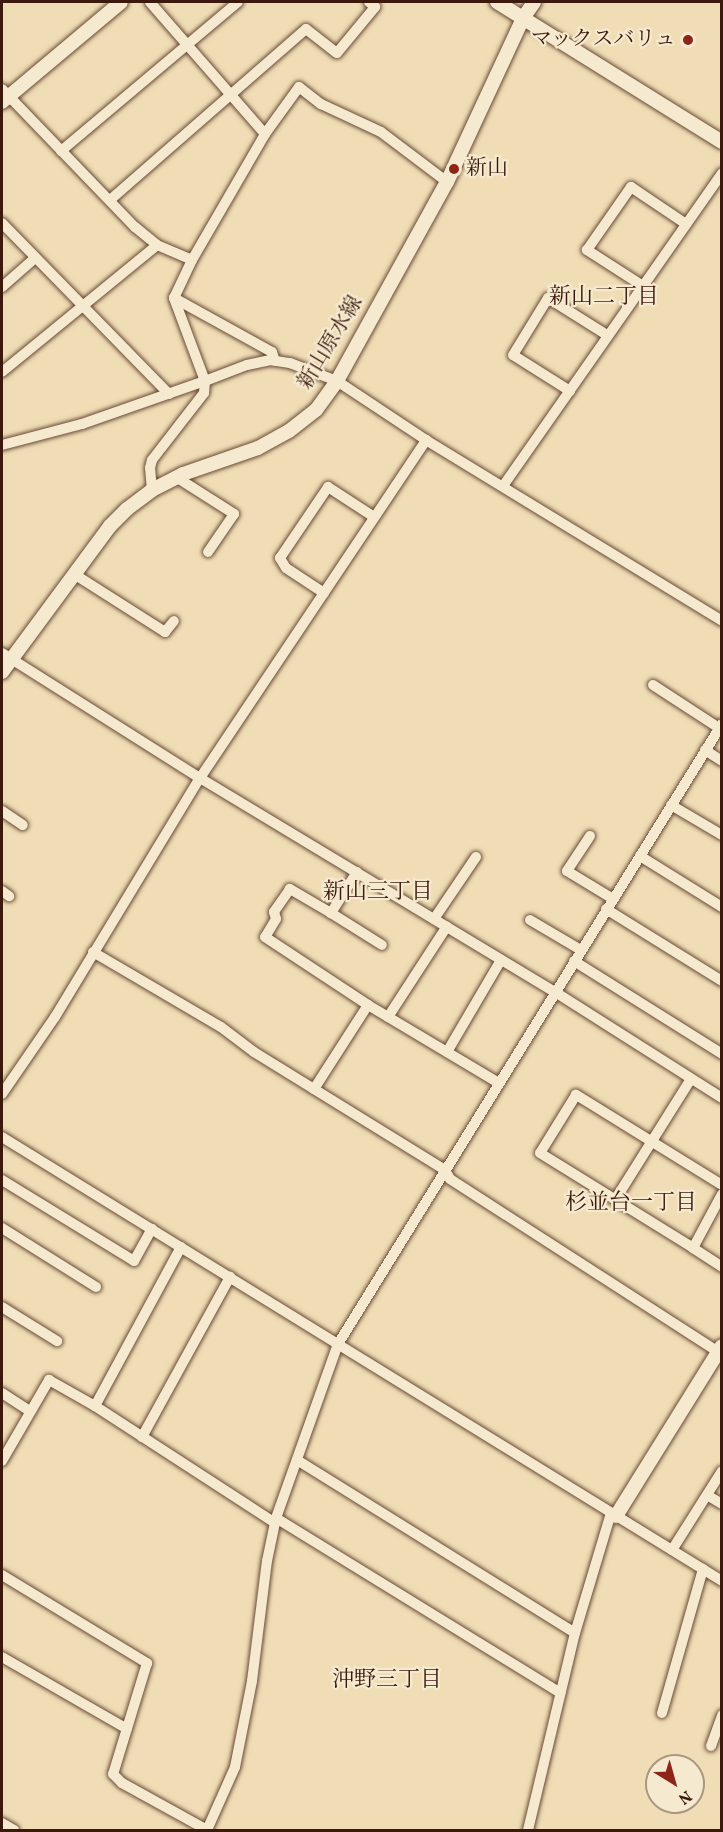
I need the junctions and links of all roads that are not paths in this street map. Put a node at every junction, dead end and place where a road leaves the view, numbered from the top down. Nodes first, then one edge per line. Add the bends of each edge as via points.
1 (121, 2) edge
2 (150, 2) edge
3 (238, 2) edge
4 (369, 2) edge
5 (497, 2) edge
6 (534, 2) edge
7 (523, 18) junction
8 (188, 44) junction
9 (230, 95) junction
10 (4, 96) edge
11 (265, 134) junction
12 (722, 142) edge
13 (61, 151) junction
14 (722, 173) edge
15 (447, 182) junction
16 (110, 200) junction
17 (2, 223) edge
18 (686, 224) junction
19 (157, 245) junction
20 (35, 258) junction
21 (192, 260) junction
22 (644, 286) junction
23 (2, 287) edge
24 (174, 298) junction
25 (82, 305) junction
26 (607, 335) junction
27 (275, 361) junction
28 (2, 372) edge
29 (205, 381) junction
30 (337, 381) junction
31 (570, 391) junction
32 (169, 394) junction
33 (426, 440) junction
34 (2, 446) edge
35 (176, 477) junction
36 (503, 486) junction
37 (152, 490) junction
38 (374, 518) junction
39 (208, 552) dead end
40 (74, 573) junction
41 (324, 593) junction
42 (174, 621) dead end
43 (722, 621) edge
44 (6, 656) edge
45 (2, 672) edge
46 (652, 684) dead end
47 (720, 726) edge
48 (705, 750) junction
49 (722, 761) edge
50 (200, 778) junction
51 (671, 804) junction
52 (2, 811) edge
53 (23, 825) dead end
54 (722, 835) edge
55 (590, 836) dead end
56 (640, 856) junction
57 (476, 857) dead end
58 (357, 872) junction
59 (613, 899) junction
60 (722, 907) edge
61 (606, 909) junction
62 (331, 913) junction
63 (434, 919) junction
64 (530, 920) dead end
65 (447, 926) junction
66 (382, 945) dead end
67 (581, 950) junction
68 (93, 952) junction
69 (501, 960) junction
70 (574, 962) junction
71 (722, 981) edge
72 (555, 993) junction
73 (368, 1005) junction
74 (388, 1017) junction
75 (447, 1052) junction
76 (722, 1054) edge
77 (691, 1079) junction
78 (499, 1083) junction
79 (314, 1089) junction
80 (2, 1094) edge
81 (722, 1098) edge
82 (2, 1139) edge
83 (651, 1142) junction
84 (445, 1170) junction
85 (2, 1180) edge
86 (722, 1185) edge
87 (722, 1194) edge
88 (615, 1200) junction
89 (2, 1228) edge
90 (152, 1229) junction
91 (181, 1247) junction
92 (693, 1248) junction
93 (722, 1267) edge
94 (230, 1276) junction
95 (96, 1287) dead end
96 (2, 1307) edge
97 (57, 1341) dead end
98 (338, 1344) junction
99 (720, 1351) edge
100 (2, 1392) edge
101 (95, 1406) junction
102 (30, 1412) junction
103 (142, 1437) junction
104 (297, 1460) junction
105 (2, 1461) edge
106 (722, 1471) edge
107 (707, 1495) junction
108 (722, 1504) edge
109 (614, 1515) junction
110 (276, 1520) junction
111 (672, 1550) junction
112 (703, 1569) junction
113 (2, 1575) edge
114 (722, 1581) edge
115 (575, 1633) junction
116 (2, 1657) edge
117 (560, 1692) junction
118 (662, 1713) dead end
119 (722, 1715) edge
120 (127, 1730) junction
121 (711, 1746) dead end
122 (2, 1823) edge
123 (14, 1830) edge
124 (207, 1830) edge
125 (528, 1830) edge

1 - 10 main road
2 - 8 street
3 - 8 street
4 - 9 street via 375,7 337,53 306,29
5 - 7 main road
6 - 7 main road, 新山原水線
7 - 12 main road
7 - 15 main road, 新山原水線
8 - 9 street
8 - 13 street
9 - 11 street
9 - 16 street
10 - 13 street
11 - 15 street via 299,87 321,104 381,132
11 - 21 street
13 - 16 street
14 - 18 street
15 - 30 main road, 新山原水線
16 - 19 street
17 - 20 street
18 - 22 street
18 - 22 street via 631,187 587,250
19 - 21 street
19 - 25 street
20 - 23 street
20 - 25 street
21 - 24 street
22 - 26 street
24 - 27 street via 272,352
24 - 29 street
25 - 28 street
25 - 32 street
26 - 31 street
26 - 31 street via 548,298 513,355
27 - 29 street via 247,365
27 - 30 street
29 - 32 street
29 - 37 street via 204,393 152,460
30 - 33 street
30 - 35 main road, 新山原水線 via 316,410 289,431 258,448
31 - 36 street
32 - 34 street
33 - 36 street
33 - 38 street
35 - 37 main road, 新山原水線
35 - 39 street via 234,514
36 - 43 street
37 - 40 main road, 新山原水線 via 110,526
38 - 41 street
38 - 41 street via 328,487 280,558 286,568
40 - 42 street via 165,632
40 - 44 main road, 新山原水線
41 - 50 street
44 - 45 main road, 新山原水線
44 - 50 street
46 - 47 street
47 - 48 street
48 - 49 street
48 - 51 street
50 - 58 street
50 - 68 street
51 - 54 street
51 - 56 street
52 - 53 street
55 - 59 street via 567,870
56 - 59 street
56 - 60 street
57 - 63 street
58 - 62 street
58 - 63 street
59 - 61 street
61 - 67 street
61 - 71 street
62 - 66 street
62 - 73 street via 290,890 274,912 276,919 265,938
63 - 65 street
64 - 67 street
65 - 69 street
65 - 74 street
67 - 70 street
68 - 79 street via 181,1002
68 - 80 street via 55,1017
69 - 72 street
69 - 75 street
70 - 72 street
70 - 76 street
72 - 77 street
72 - 78 street
73 - 74 street
73 - 79 street
74 - 75 street
75 - 78 street
77 - 81 street
77 - 83 street
78 - 84 street
79 - 84 street
82 - 90 street
83 - 86 street
83 - 88 street
83 - 88 street via 576,1095 540,1153
84 - 98 street
84 - 99 street via 450,1179
85 - 90 street via 134,1261
87 - 92 street
88 - 92 street
89 - 95 street
90 - 91 street
91 - 94 street
91 - 101 street
92 - 93 street
94 - 98 street
94 - 103 street
96 - 97 street
98 - 104 street
98 - 109 street
99 - 109 main road
100 - 102 street
101 - 102 street via 48,1380
101 - 103 street
102 - 105 street
103 - 110 street
104 - 110 street
104 - 115 street
106 - 107 street
107 - 108 street
107 - 111 street
109 - 111 street
109 - 115 street
110 - 117 street
110 - 124 street via 235,1767
111 - 112 street
112 - 114 street
112 - 118 street
113 - 120 street via 147,1663
115 - 117 street
116 - 120 street
117 - 125 street
119 - 121 street
120 - 124 street via 114,1774 122,1784
122 - 123 street

